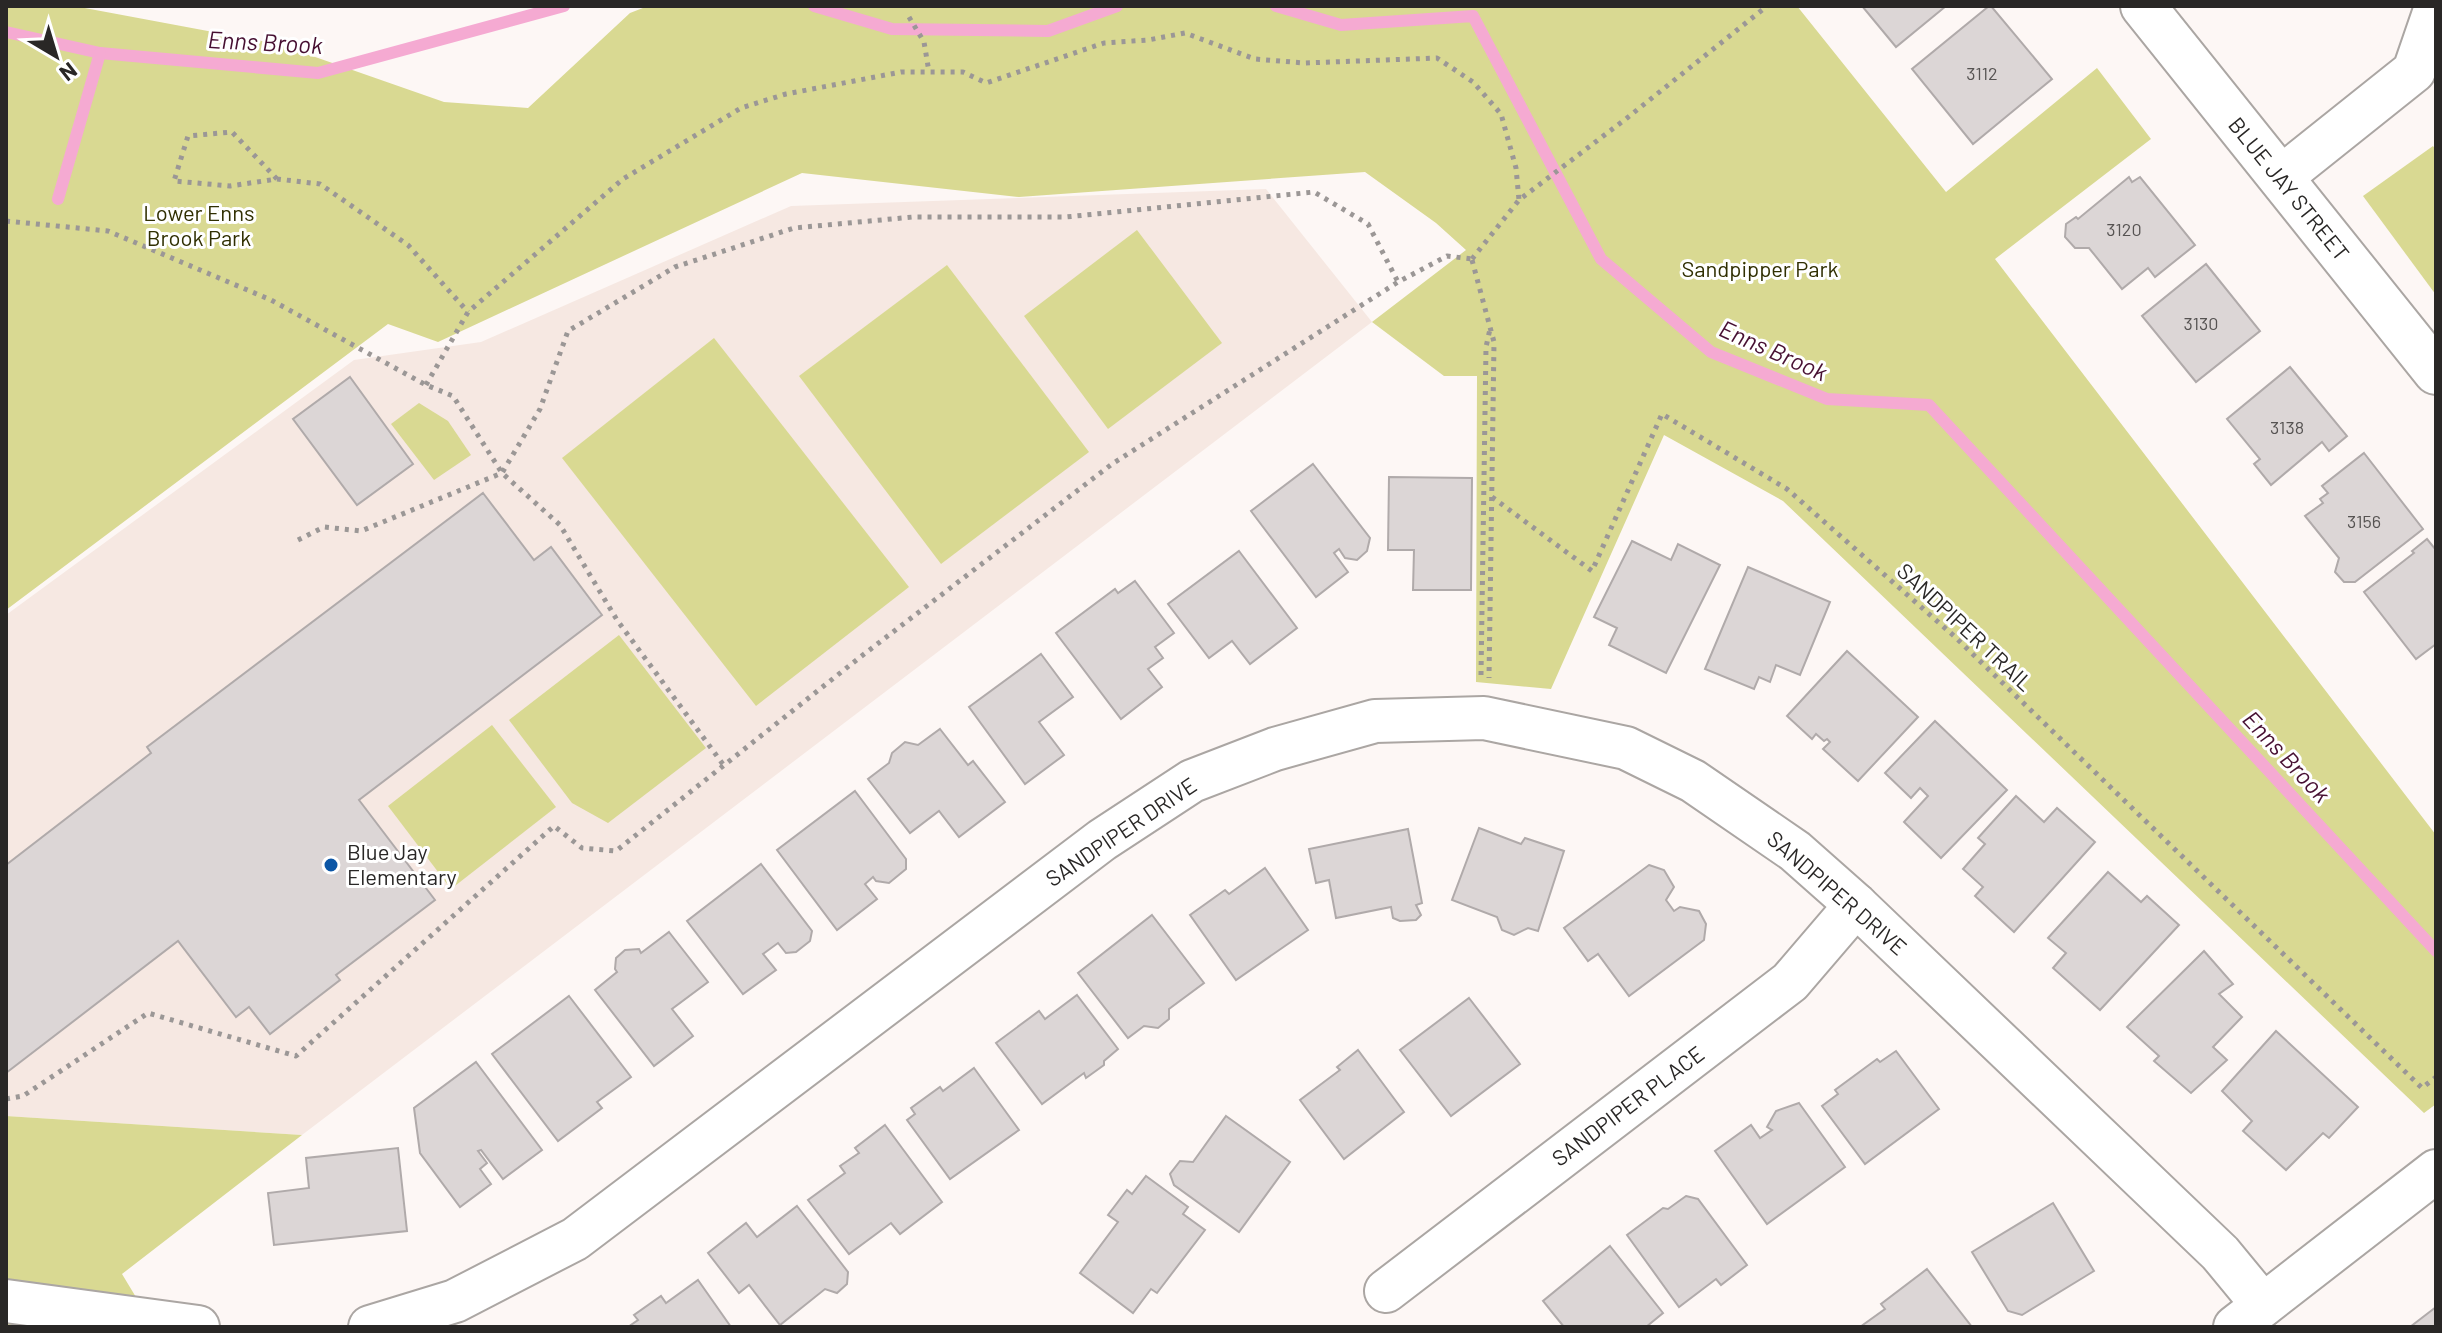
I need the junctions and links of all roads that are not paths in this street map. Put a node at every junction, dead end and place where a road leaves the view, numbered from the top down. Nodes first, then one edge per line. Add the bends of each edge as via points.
1 (2143, 6) edge
2 (2436, 7) edge
3 (2280, 178) junction
4 (2436, 372) edge
5 (1856, 905) junction
6 (2436, 1171) edge
7 (1386, 1291) dead end
8 (6, 1301) edge
9 (2249, 1316) edge
10 (198, 1327) edge
11 (370, 1327) edge

1 - 3 street, BLUE JAY STREET
2 - 3 street via 2414,71
3 - 4 street, BLUE JAY STREET
5 - 7 street, SANDPIPER PLACE via 1790,982
5 - 9 street, SANDPIPER DRIVE via 2220,1253
5 - 11 street, SANDPIPER DRIVE via 1795,851 1693,781 1626,748 1484,704 1375,721 1275,749 1192,781 1102,840 575,1239 455,1301
6 - 9 street, SANDPIPER DRIVE
8 - 10 street

